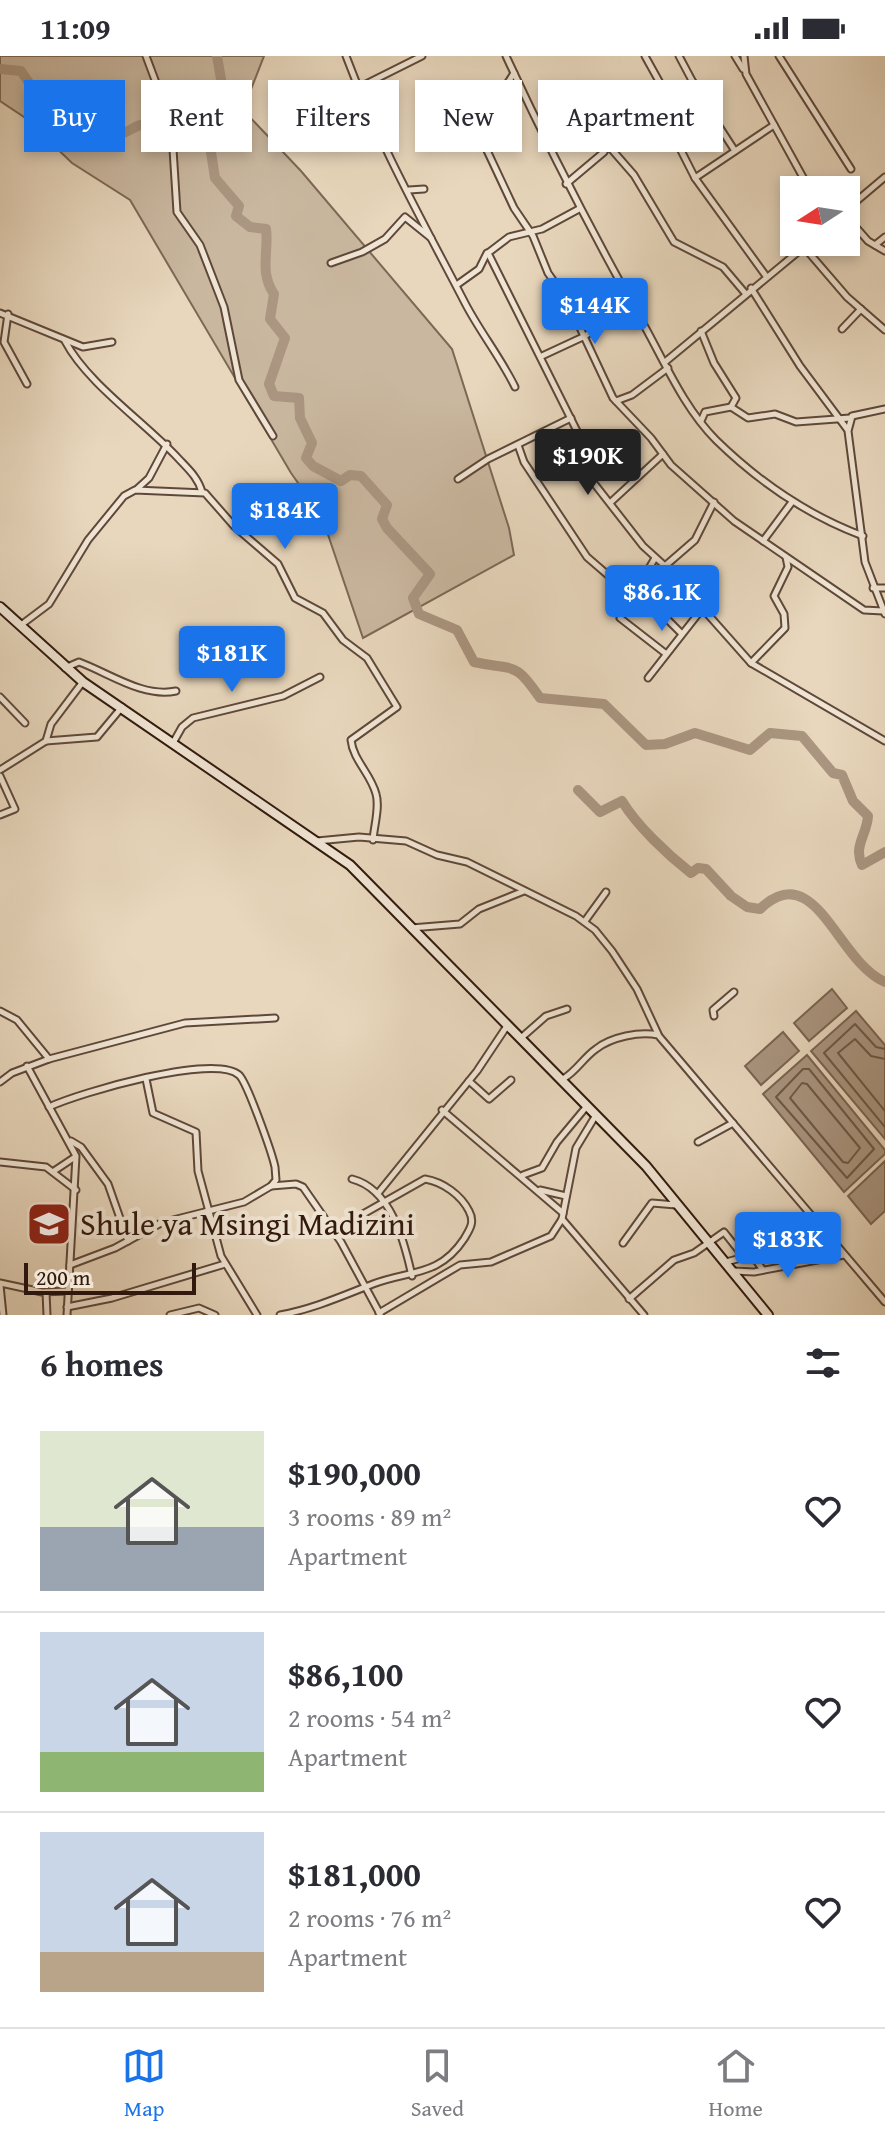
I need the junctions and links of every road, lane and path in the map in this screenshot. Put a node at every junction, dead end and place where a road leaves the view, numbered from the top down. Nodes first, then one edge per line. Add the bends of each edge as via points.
1 (146, 56) edge
2 (346, 56) edge
3 (422, 56) edge
4 (506, 56) edge
5 (645, 56) edge
6 (679, 56) edge
7 (735, 56) edge
8 (744, 56) edge
9 (779, 56) edge
10 (514, 73) junction
11 (746, 74) junction
12 (355, 80) edge
13 (378, 80) edge
14 (658, 80) edge
15 (692, 80) edge
16 (774, 125) junction
17 (723, 131) edge
18 (735, 151) junction
19 (386, 152) edge
20 (602, 152) edge
21 (614, 152) edge
22 (682, 152) edge
23 (851, 169) dead end
24 (802, 176) edge
25 (885, 177) edge
26 (695, 178) junction
27 (566, 184) junction
28 (424, 189) dead end
29 (409, 190) junction
30 (860, 198) edge
31 (579, 209) junction
32 (529, 230) junction
33 (860, 230) edge
34 (885, 237) edge
35 (434, 241) junction
36 (875, 245) junction
37 (885, 251) edge
38 (488, 253) junction
39 (792, 256) edge
40 (812, 256) edge
41 (331, 263) dead end
42 (766, 276) junction
43 (458, 284) junction
44 (748, 290) junction
45 (632, 304) junction
46 (861, 309) junction
47 (0, 313) edge
48 (8, 314) junction
49 (842, 329) dead end
50 (885, 330) edge
51 (701, 331) junction
52 (585, 336) junction
53 (65, 341) junction
54 (112, 342) dead end
55 (542, 356) junction
56 (666, 365) junction
57 (27, 384) dead end
58 (515, 387) dead end
59 (616, 401) junction
60 (731, 407) junction
61 (885, 409) edge
62 (571, 418) junction
63 (839, 418) junction
64 (850, 418) junction
65 (701, 421) junction
66 (848, 431) junction
67 (273, 436) dead end
68 (167, 444) junction
69 (518, 445) junction
70 (663, 454) junction
71 (458, 479) dead end
72 (135, 490) junction
73 (202, 492) junction
74 (611, 502) junction
75 (714, 502) junction
76 (792, 502) junction
77 (863, 536) junction
78 (763, 541) junction
79 (786, 556) junction
80 (655, 558) junction
81 (665, 566) junction
82 (635, 587) junction
83 (873, 588) junction
84 (885, 588) edge
85 (631, 595) junction
86 (0, 607) edge
87 (702, 609) junction
88 (884, 612) edge
89 (20, 625) junction
90 (680, 632) junction
91 (665, 653) junction
92 (751, 663) junction
93 (65, 668) junction
94 (320, 677) dead end
95 (648, 678) dead end
96 (83, 682) junction
97 (176, 691) dead end
98 (0, 697) edge
99 (122, 707) junction
100 (25, 723) dead end
101 (46, 741) junction
102 (885, 741) edge
103 (173, 743) junction
104 (0, 770) edge
105 (0, 776) edge
106 (0, 814) edge
107 (373, 840) junction
108 (315, 841) junction
109 (525, 891) junction
110 (606, 892) dead end
111 (585, 921) junction
112 (411, 928) junction
113 (734, 992) dead end
114 (567, 1009) dead end
115 (0, 1011) edge
116 (714, 1016) dead end
117 (275, 1018) dead end
118 (508, 1025) junction
119 (658, 1035) junction
120 (521, 1038) junction
121 (49, 1059) junction
122 (27, 1066) junction
123 (1, 1078) edge
124 (146, 1079) junction
125 (563, 1079) junction
126 (511, 1080) dead end
127 (469, 1081) junction
128 (587, 1106) junction
129 (49, 1107) junction
130 (442, 1110) junction
131 (596, 1115) junction
132 (733, 1123) junction
133 (70, 1141) junction
134 (698, 1142) dead end
135 (76, 1156) junction
136 (0, 1162) edge
137 (53, 1171) junction
138 (522, 1175) junction
139 (352, 1179) dead end
140 (271, 1186) junction
141 (538, 1189) junction
142 (76, 1190) junction
143 (379, 1192) junction
144 (566, 1196) junction
145 (385, 1202) junction
146 (678, 1205) junction
147 (211, 1209) junction
148 (563, 1216) junction
149 (767, 1228) dead end
150 (333, 1231) junction
151 (128, 1241) junction
152 (710, 1242) junction
153 (623, 1243) dead end
154 (844, 1255) junction
155 (743, 1256) junction
156 (726, 1262) junction
157 (225, 1264) junction
158 (70, 1265) junction
159 (790, 1265) junction
160 (763, 1270) junction
161 (733, 1271) junction
162 (412, 1276) junction
163 (0, 1284) edge
164 (364, 1288) junction
165 (874, 1289) junction
166 (885, 1290) edge
167 (68, 1291) junction
168 (46, 1292) junction
169 (629, 1299) junction
170 (885, 1302) edge
171 (67, 1307) junction
172 (380, 1314) edge
173 (3, 1315) edge
174 (47, 1315) edge
175 (67, 1315) edge
176 (170, 1315) edge
177 (215, 1315) edge
178 (257, 1315) edge
179 (280, 1315) edge
180 (644, 1315) edge
181 (768, 1315) edge

1 - 67 street via 173,149 177,212 210,269 243,391
2 - 12 street
3 - 13 street
4 - 10 street
5 - 14 street
6 - 15 street
7 - 11 street
8 - 11 street
9 - 23 street
10 - 27 street
10 - 32 street via 507,84 472,97 468,107
11 - 16 street
16 - 18 street
16 - 24 street
17 - 18 street
18 - 26 street
19 - 29 street
20 - 27 street
21 - 44 street via 674,242 723,267
22 - 26 street
25 - 30 street
26 - 42 street
27 - 31 street
28 - 29 street
29 - 35 street
31 - 32 street via 546,228
31 - 45 street
32 - 38 street
32 - 52 street
33 - 36 street
34 - 36 street
35 - 41 street via 405,217 385,239
35 - 43 street
36 - 37 street
38 - 43 street via 479,269
38 - 55 street
39 - 42 street
40 - 46 street
42 - 44 street
43 - 58 street
44 - 51 street
44 - 63 street
45 - 52 street
45 - 56 street
46 - 49 street
46 - 50 street
47 - 48 street
48 - 53 street
48 - 57 street via 4,342
51 - 56 street
51 - 60 street via 735,396
52 - 55 street
52 - 59 street
53 - 54 street via 83,347
53 - 68 street via 82,369
55 - 62 street
56 - 59 street via 632,395
56 - 65 street
59 - 70 street
60 - 63 street via 751,418
60 - 65 street via 705,412
61 - 64 street
62 - 69 street
62 - 74 street via 583,442 584,470
63 - 64 street
63 - 66 street
64 - 66 street
65 - 76 street via 747,468
66 - 77 street
68 - 72 street via 149,478
68 - 73 street
69 - 71 street
69 - 85 street via 584,552
70 - 74 street
70 - 75 street
72 - 73 street
72 - 89 street via 99,525 49,604
73 - 107 street via 278,564 295,598 323,613 343,640 367,658 397,707 351,740 378,799
74 - 80 street
75 - 78 street
75 - 81 street via 695,540
76 - 77 street
76 - 78 street
77 - 83 street
78 - 79 street
79 - 88 street via 868,612
79 - 92 street via 788,567 774,596 785,628
80 - 81 street
80 - 82 street
81 - 87 street
82 - 85 street
82 - 90 street
83 - 84 street
83 - 88 street
85 - 91 street via 621,620
86 - 89 main road
87 - 90 street
87 - 92 street
89 - 93 main road
90 - 91 street
91 - 95 street
92 - 102 street
93 - 96 main road
93 - 97 street via 79,662 141,689
94 - 103 street via 283,696 193,718
96 - 99 main road
96 - 101 street via 51,724
98 - 100 street
99 - 101 street via 97,737
99 - 103 main road
101 - 104 street
103 - 108 main road
105 - 106 street via 15,809
107 - 108 street
107 - 109 street via 406,841 467,862
108 - 112 main road via 350,865
109 - 111 street
109 - 112 street via 479,909 460,924
110 - 111 street
111 - 119 street via 637,989
112 - 118 main road
113 - 116 street via 713,1010
114 - 120 street via 548,1014
115 - 121 street via 17,1020
117 - 121 street via 185,1023
118 - 120 main road
118 - 127 street
119 - 125 street via 635,1035 600,1046
119 - 132 street
120 - 125 main road
121 - 122 street
122 - 123 street
122 - 129 street
124 - 129 street via 97,1087
124 - 140 street via 201,1068 240,1076 272,1154 276,1180
124 - 147 street via 153,1113 196,1132 198,1171
125 - 128 main road
126 - 127 street via 489,1099
127 - 130 street
128 - 131 main road
128 - 138 street via 542,1168
129 - 133 street
130 - 138 street
130 - 143 street
131 - 144 street via 576,1148
131 - 146 main road
132 - 134 street
132 - 154 street
133 - 135 street
133 - 151 street via 81,1147 108,1184
135 - 137 street
135 - 142 street
136 - 137 street via 37,1164
137 - 142 street
138 - 141 street
139 - 143 street
140 - 147 street via 244,1202
140 - 150 street via 300,1184
141 - 144 street
141 - 148 street
142 - 158 street
143 - 145 street
144 - 148 street
145 - 150 street
145 - 162 street
145 - 162 street via 431,1180 457,1195 472,1217 471,1228 452,1253
146 - 152 main road
146 - 153 street via 652,1203
147 - 151 street via 161,1223
147 - 157 street
148 - 169 street
148 - 172 street via 546,1240 491,1262 462,1264
149 - 159 street
150 - 164 street
151 - 158 street
152 - 155 street via 727,1232
152 - 156 main road
152 - 169 street via 674,1260
154 - 159 street
154 - 165 street
155 - 156 street
155 - 160 street via 754,1255
156 - 161 main road
157 - 171 street
157 - 178 street
158 - 167 street
159 - 160 street
160 - 161 street
161 - 181 main road
162 - 164 street
163 - 168 street
163 - 173 street
164 - 172 street
164 - 179 street
165 - 166 street
165 - 170 street
167 - 168 street
167 - 171 street
168 - 174 street
169 - 180 street
171 - 175 street
176 - 177 street via 199,1308

